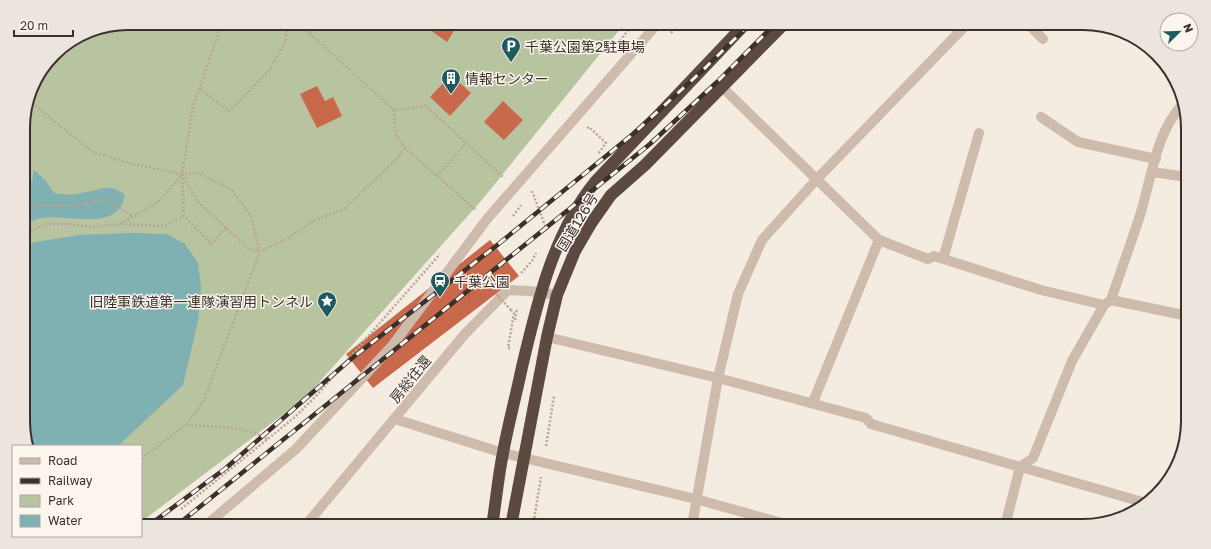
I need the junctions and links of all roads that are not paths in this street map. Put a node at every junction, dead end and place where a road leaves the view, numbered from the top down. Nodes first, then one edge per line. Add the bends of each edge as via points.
1 (652, 30) edge
2 (739, 30) edge
3 (777, 30) edge
4 (961, 30) edge
5 (1034, 30) edge
6 (1043, 39) dead end
7 (722, 88) junction
8 (1179, 108) edge
9 (1041, 117) dead end
10 (979, 133) dead end
11 (1156, 159) junction
12 (1152, 172) junction
13 (1181, 176) edge
14 (816, 180) junction
15 (879, 240) junction
16 (942, 259) junction
17 (540, 292) junction
18 (558, 296) junction
19 (1107, 302) junction
20 (1181, 315) edge
21 (547, 337) junction
22 (718, 378) junction
23 (813, 402) junction
24 (395, 420) junction
25 (503, 452) junction
26 (523, 458) junction
27 (1020, 467) junction
28 (696, 500) junction
29 (1140, 501) edge
30 (315, 515) junction
31 (213, 519) edge
32 (311, 519) edge
33 (314, 519) edge
34 (493, 519) edge
35 (512, 519) edge
36 (693, 519) edge
37 (766, 519) edge
38 (1006, 519) edge

1 - 31 street via 487,219 392,346 296,450
2 - 17 highway, 国道126号 via 579,200
3 - 7 highway, 国道126号
4 - 14 street
5 - 6 street
7 - 14 street
7 - 18 highway, 国道126号 via 611,195 575,251
8 - 11 street via 1172,116
9 - 11 street via 1078,142
10 - 16 street
11 - 12 street
12 - 13 street
12 - 19 street via 1141,212
14 - 15 street
14 - 22 street via 762,240 738,294
15 - 16 street via 928,258 934,256
15 - 23 street
16 - 19 street via 1041,290
17 - 18 street, 房総往還
17 - 24 street, 房総往還 via 508,290 464,335
17 - 25 highway, 国道126号
18 - 21 highway, 国道126号
19 - 20 street
19 - 27 street via 1072,361 1033,458
21 - 22 street
21 - 26 highway, 国道126号
22 - 23 street
22 - 28 street
23 - 27 street via 866,418 871,424
24 - 25 street
24 - 30 street, 房総往還
25 - 26 street
25 - 34 highway, 国道126号
26 - 28 street
26 - 35 highway, 国道126号
27 - 29 street
27 - 38 street
28 - 36 street
28 - 37 street
30 - 32 street, 房総往還
30 - 33 street

